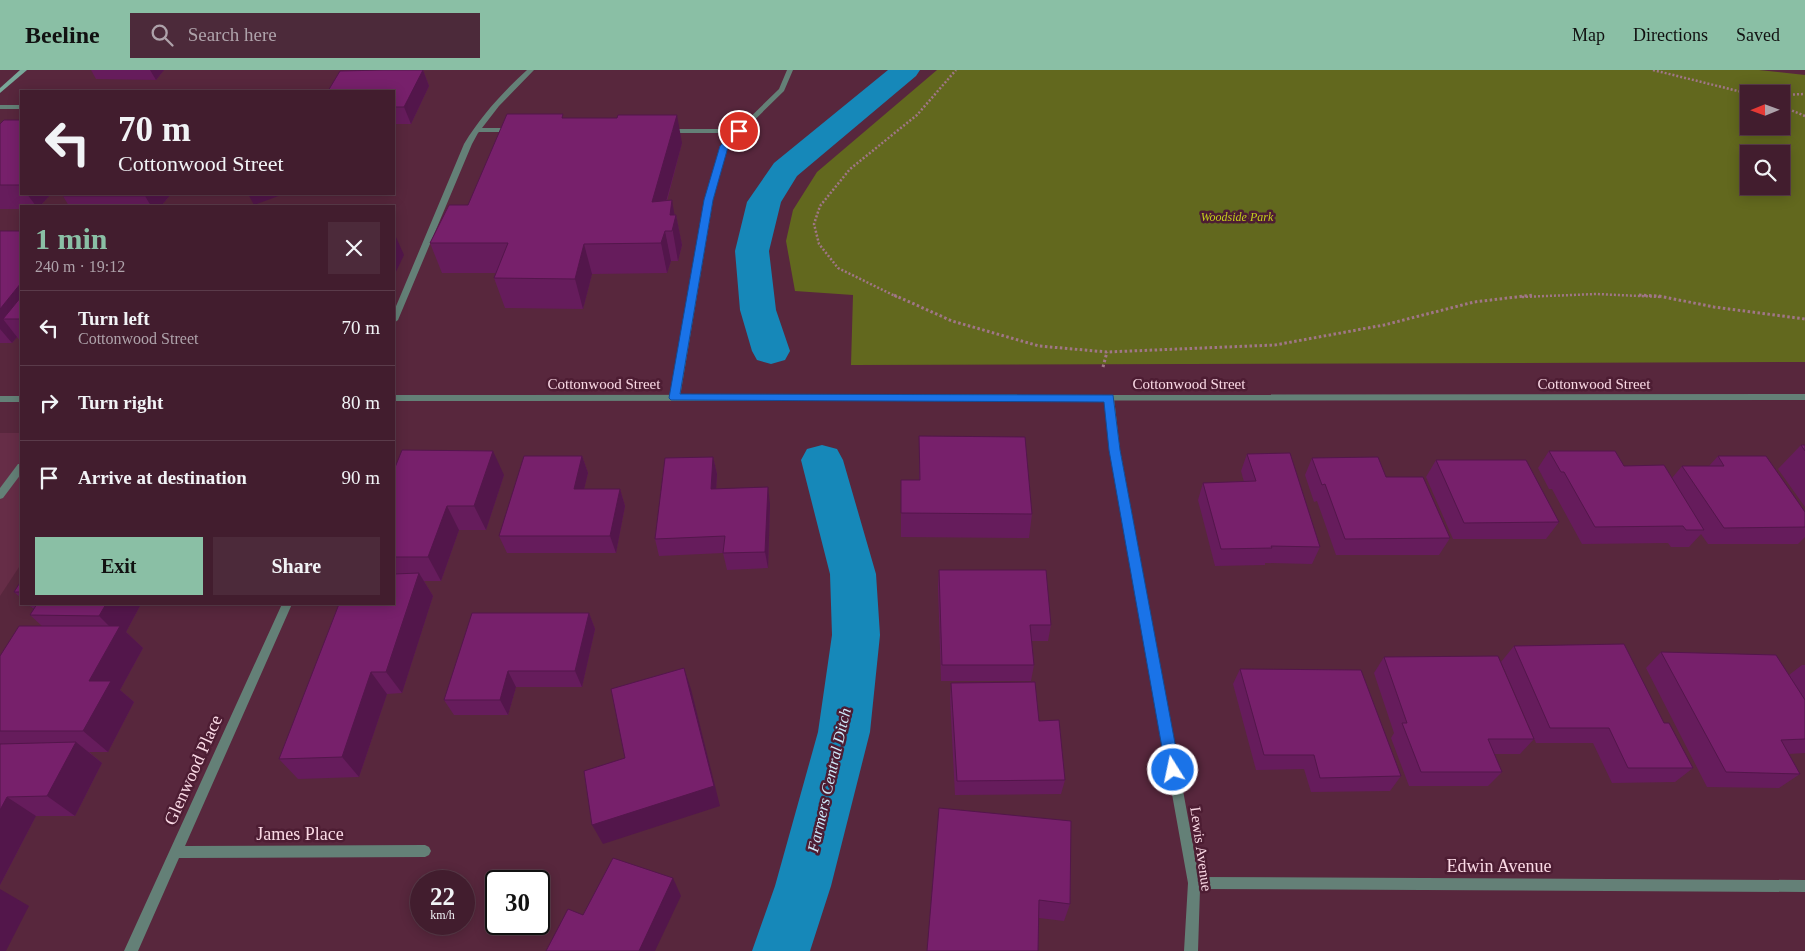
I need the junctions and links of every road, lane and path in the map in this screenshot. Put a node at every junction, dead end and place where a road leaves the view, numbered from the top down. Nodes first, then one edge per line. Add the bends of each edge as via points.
1 (24, 70) edge
2 (532, 70) edge
3 (790, 70) edge
4 (956, 70) edge
5 (1653, 70) edge
6 (0, 91) edge
7 (1740, 92) edge
8 (1805, 94) edge
9 (1790, 95) edge
10 (0, 107) edge
11 (20, 107) edge
12 (1790, 110) edge
13 (1805, 116) edge
14 (476, 130) junction
15 (523, 130) edge
16 (657, 131) edge
17 (739, 131) junction
18 (395, 318) edge
19 (1805, 319) edge
20 (1107, 352) junction
21 (1103, 367) dead end
22 (1805, 397) edge
23 (395, 398) edge
24 (675, 398) junction
25 (1109, 398) junction
26 (0, 399) edge
27 (20, 399) edge
28 (20, 467) edge
29 (0, 495) edge
30 (287, 605) edge
31 (425, 851) dead end
32 (176, 852) junction
33 (1194, 884) junction
34 (1805, 886) edge
35 (131, 951) edge
36 (1191, 951) edge

1 - 6 main road
2 - 14 street via 505,94
3 - 17 street via 782,90
4 - 20 path via 917,115 850,170 820,206 814,224 819,244 838,268 952,321 1039,346
5 - 7 path
8 - 9 path
10 - 11 street
12 - 13 path
14 - 15 street
14 - 18 street
16 - 17 street
17 - 24 street via 724,146 709,200
19 - 20 path via 1659,296 1536,295 1474,302 1384,325 1275,345
20 - 21 path
22 - 25 street, Cottonwood Street
23 - 24 street, Cottonwood Street
24 - 25 street, Cottonwood Street
25 - 33 street, Lewis Avenue via 1115,450
26 - 27 street
28 - 29 street
30 - 32 street, Glenwood Place
31 - 32 street, James Place
32 - 35 street, Glenwood Place
33 - 34 street, Edwin Avenue
33 - 36 street, Lewis Avenue

